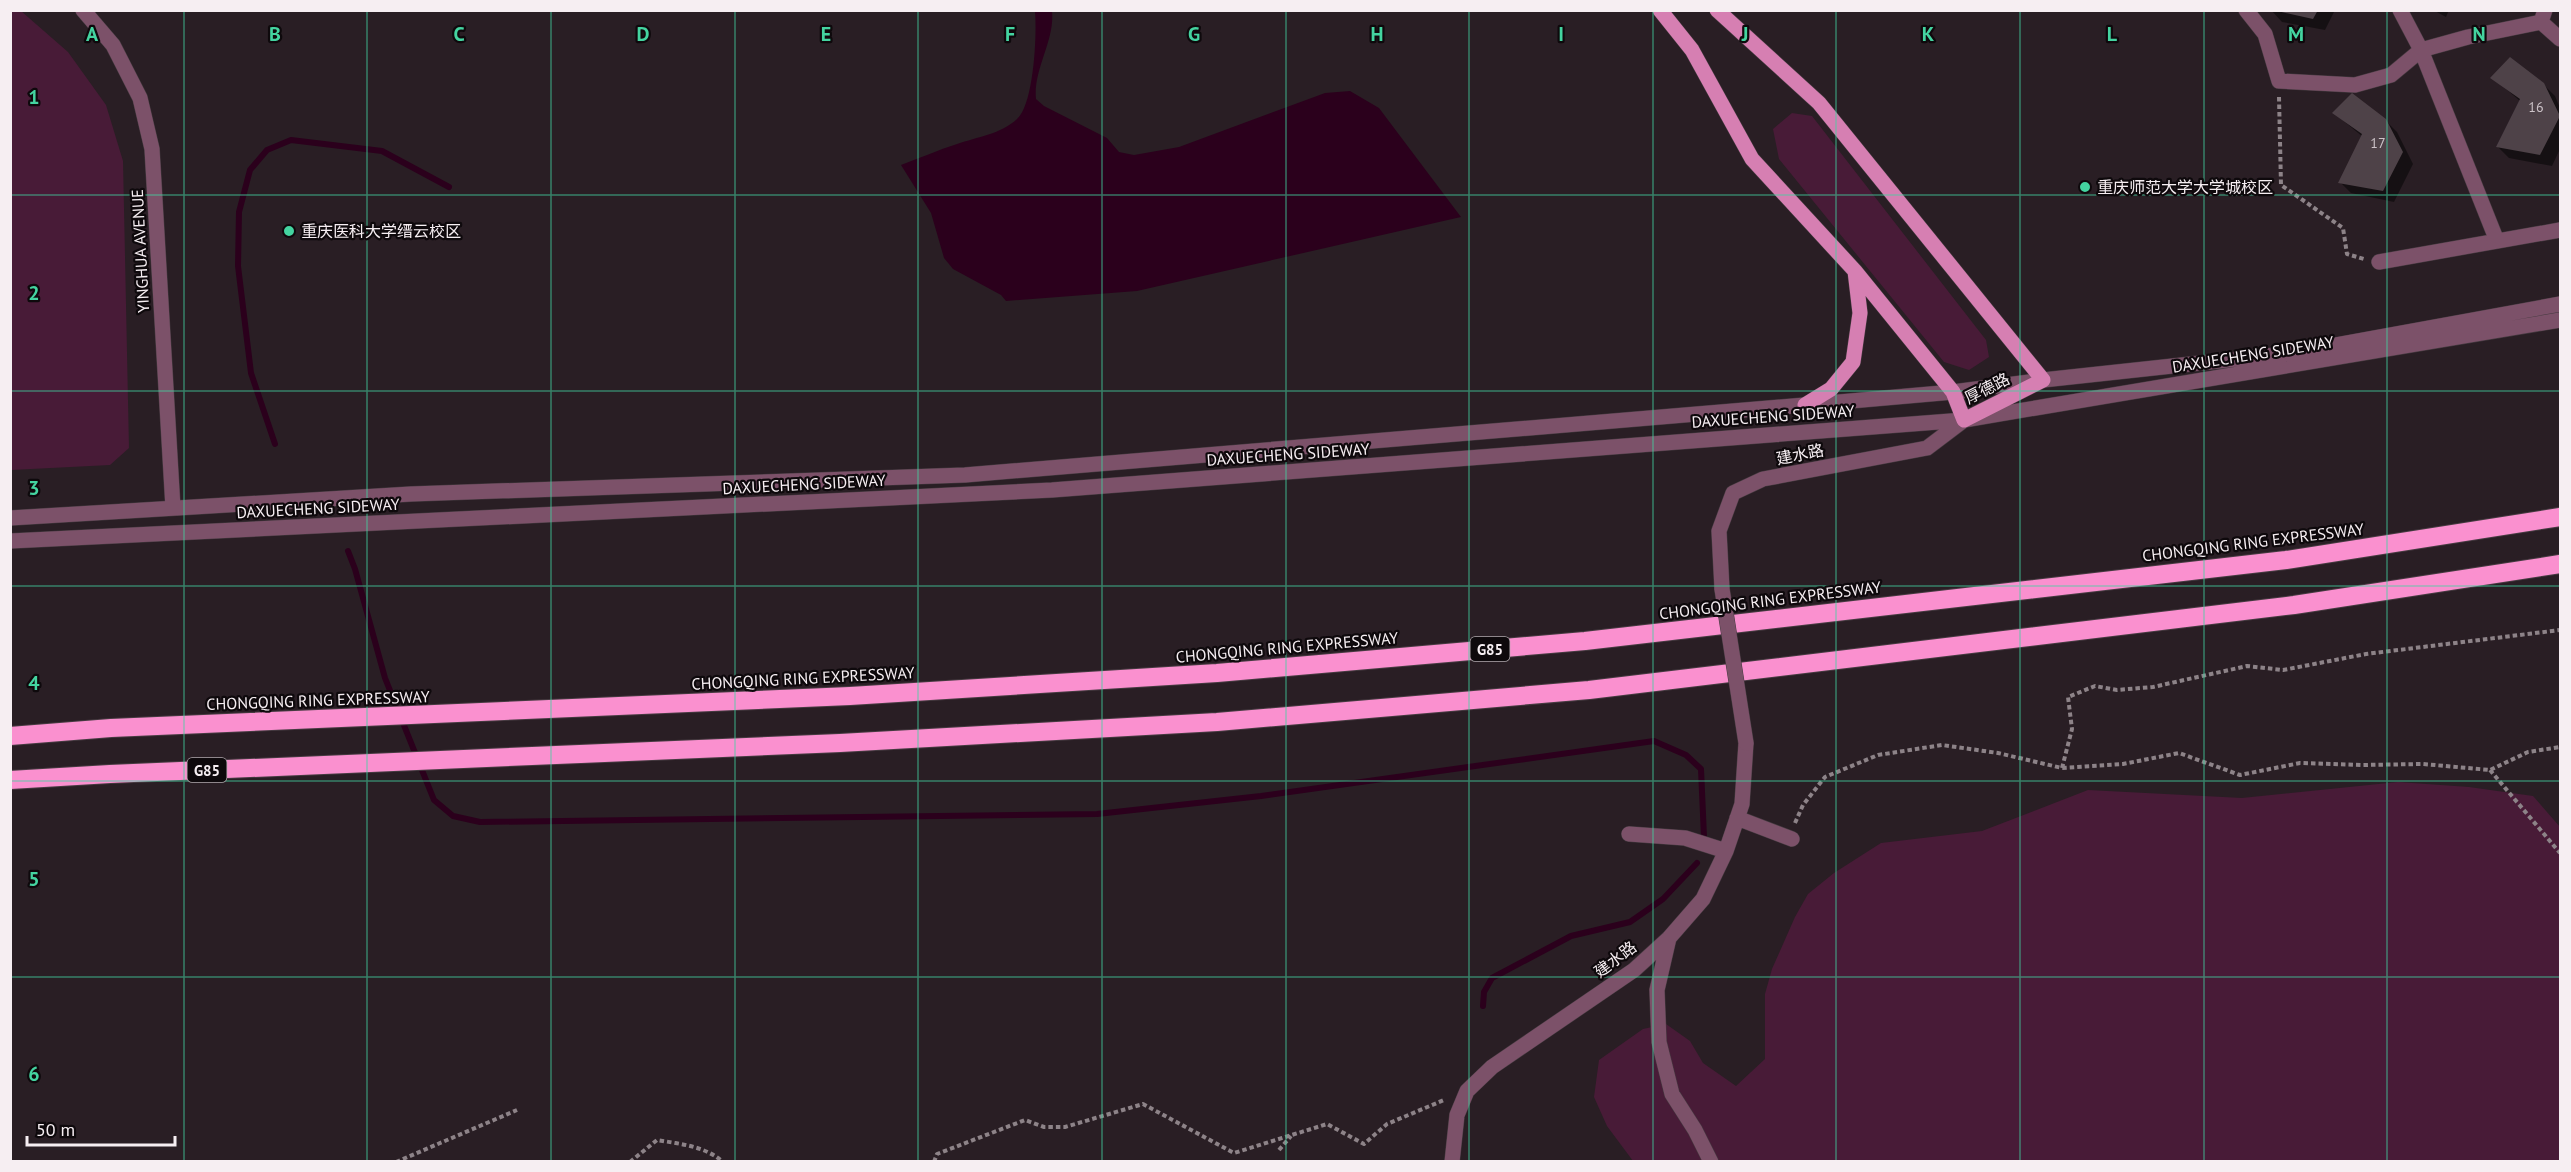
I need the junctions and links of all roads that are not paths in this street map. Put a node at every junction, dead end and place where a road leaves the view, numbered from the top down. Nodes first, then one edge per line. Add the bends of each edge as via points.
1 (83, 10) edge
2 (1660, 10) edge
3 (1717, 10) edge
4 (2246, 10) edge
5 (2400, 10) edge
6 (2543, 16) edge
7 (2560, 39) edge
8 (2421, 50) junction
9 (2560, 230) edge
10 (2497, 241) junction
11 (2379, 262) road end
12 (1855, 271) junction
13 (2560, 304) edge
14 (2560, 320) edge
15 (2043, 380) junction
16 (1953, 392) junction
17 (1804, 405) junction
18 (1964, 420) junction
19 (173, 508) junction
20 (2560, 517) edge
21 (10, 518) edge
22 (10, 541) edge
23 (2560, 564) edge
24 (10, 736) edge
25 (10, 780) edge
26 (1737, 818) junction
27 (1629, 834) dead end
28 (1791, 838) road end
29 (1726, 851) junction
30 (1669, 938) junction
31 (1452, 1161) edge
32 (1711, 1161) edge

1 - 19 street, YINGHUA AVENUE via 113,45 140,98 152,149
2 - 12 main road, 厚德路 via 1692,50 1752,159
3 - 15 main road, 厚德路 via 1819,103
4 - 8 street via 2265,34 2279,81 2355,85 2391,75
5 - 8 street
6 - 7 street
6 - 8 street
8 - 10 street
9 - 10 street
10 - 11 street
12 - 16 main road, 厚德路
12 - 17 main road via 1860,313 1853,362 1831,389
13 - 15 street, DAXUECHENG SIDEWAY via 2292,353
14 - 18 street, DAXUECHENG SIDEWAY
15 - 16 street, DAXUECHENG SIDEWAY
15 - 18 main road, 厚德路
16 - 17 street, DAXUECHENG SIDEWAY
16 - 18 main road, 厚德路
17 - 19 street, DAXUECHENG SIDEWAY via 965,475 411,494
18 - 22 street, DAXUECHENG SIDEWAY via 1052,490
18 - 26 street, 建水路, bridge via 1927,448 1763,479 1733,494 1719,531 1722,589 1746,743 1742,804
19 - 21 street, DAXUECHENG SIDEWAY
20 - 24 highway, CHONGQING RING EXPRESSWAY / G85 via 2286,560 1585,641 1194,675 850,696 111,728
23 - 25 highway, G85 via 2295,605 1589,690 1217,722
26 - 28 street
26 - 29 street, 建水路
27 - 29 street via 1685,838
29 - 30 street, 建水路 via 1703,899
30 - 31 street, 建水路 via 1634,970 1492,1067 1467,1091 1457,1115
30 - 32 street via 1657,990 1659,1042 1672,1094

